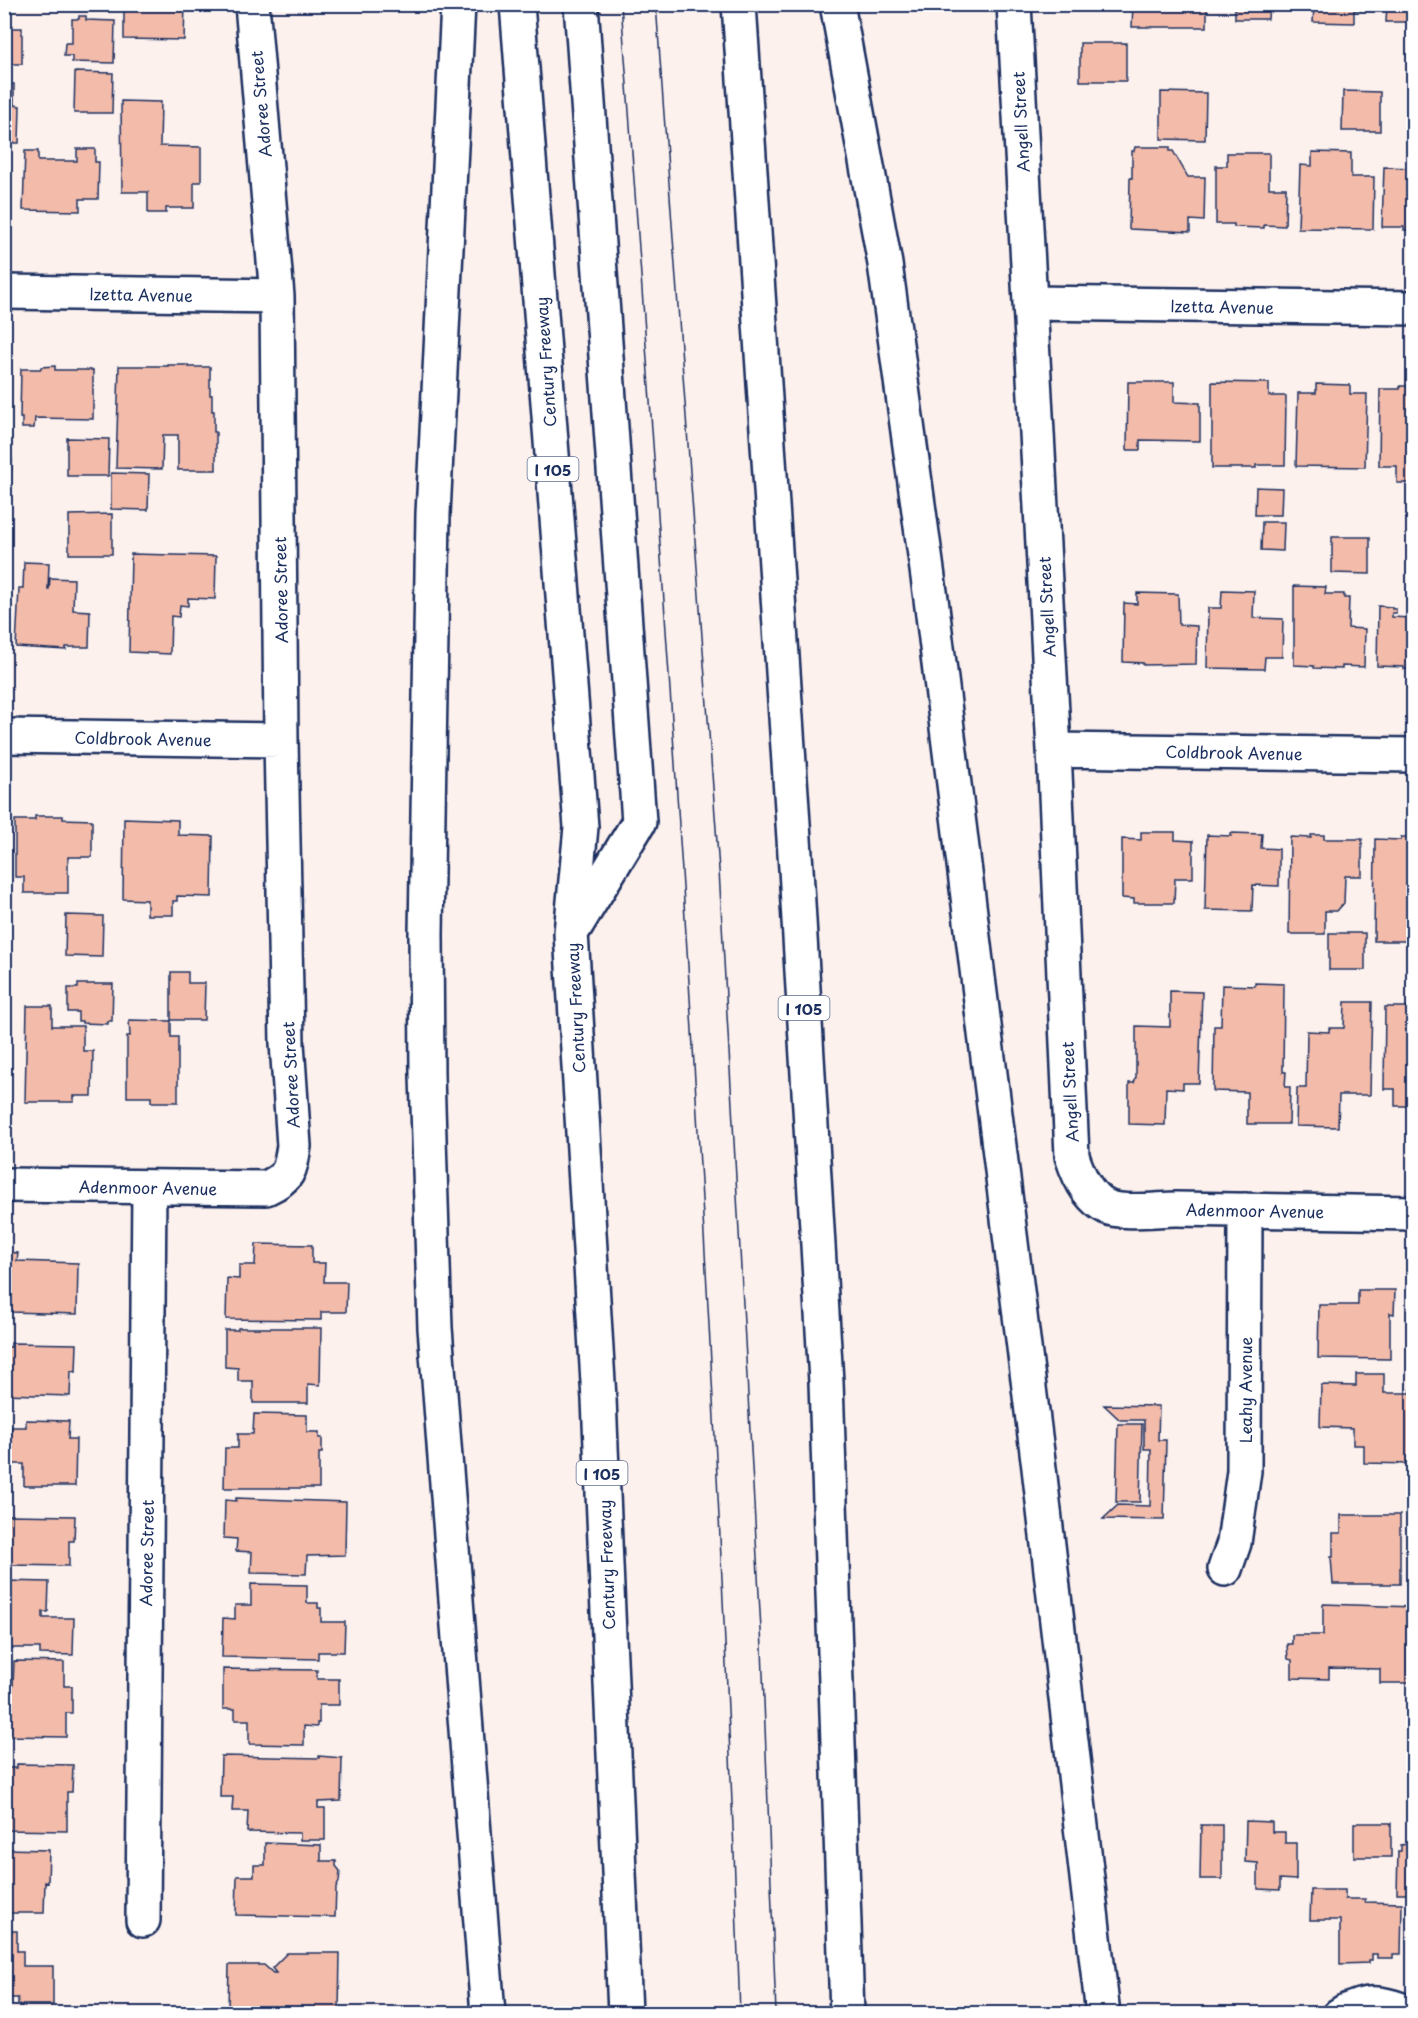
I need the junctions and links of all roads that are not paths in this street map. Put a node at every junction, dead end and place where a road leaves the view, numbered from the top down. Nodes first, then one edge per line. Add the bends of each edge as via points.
1 (252, 4) edge
2 (458, 4) edge
3 (517, 4) edge
4 (581, 4) edge
5 (740, 4) edge
6 (837, 4) edge
7 (1014, 4) edge
8 (4, 292) edge
9 (277, 296) junction
10 (1030, 303) junction
11 (1413, 308) edge
12 (4, 736) edge
13 (281, 740) junction
14 (1054, 750) junction
15 (1413, 754) edge
16 (571, 933) junction
17 (287, 1175) joint
18 (4, 1185) edge
19 (149, 1187) junction
20 (1098, 1202) joint
21 (1245, 1210) junction
22 (1413, 1213) edge
23 (1225, 1569) dead end
24 (142, 1920) dead end
25 (1413, 2008) edge
26 (488, 2013) edge
27 (625, 2013) edge
28 (847, 2013) edge
29 (1103, 2013) edge
30 (1332, 2013) edge

1 - 9 main road, Adoree Street
2 - 26 main road via 433,514 427,1075 435,1328
3 - 16 main road, Century Freeway / I 105 via 581,827
4 - 16 main road via 639,822
5 - 28 main road, I 105 via 826,1370
6 - 29 main road via 885,264 931,599
7 - 10 main road, Angell Street
8 - 9 main road, Izetta Avenue
9 - 13 main road, Adoree Street
10 - 11 main road, Izetta Avenue
10 - 14 main road, Angell Street
12 - 13 main road, Coldbrook Avenue
13 - 17 main road, Adoree Street via 287,1043 294,1146
14 - 15 main road, Coldbrook Avenue
14 - 20 main road, Angell Street via 1072,1156 1082,1181
16 - 27 main road, Century Freeway / I 105 via 599,1399
17 - 19 main road, Adenmoor Avenue via 266,1188
18 - 19 main road, Adenmoor Avenue
19 - 24 main road, Adoree Street
20 - 21 main road, Adenmoor Avenue via 1115,1210
21 - 22 main road, Adenmoor Avenue
21 - 23 main road, Leahy Avenue via 1244,1472 1234,1543
25 - 30 lane via 1388,1998 1365,1997

